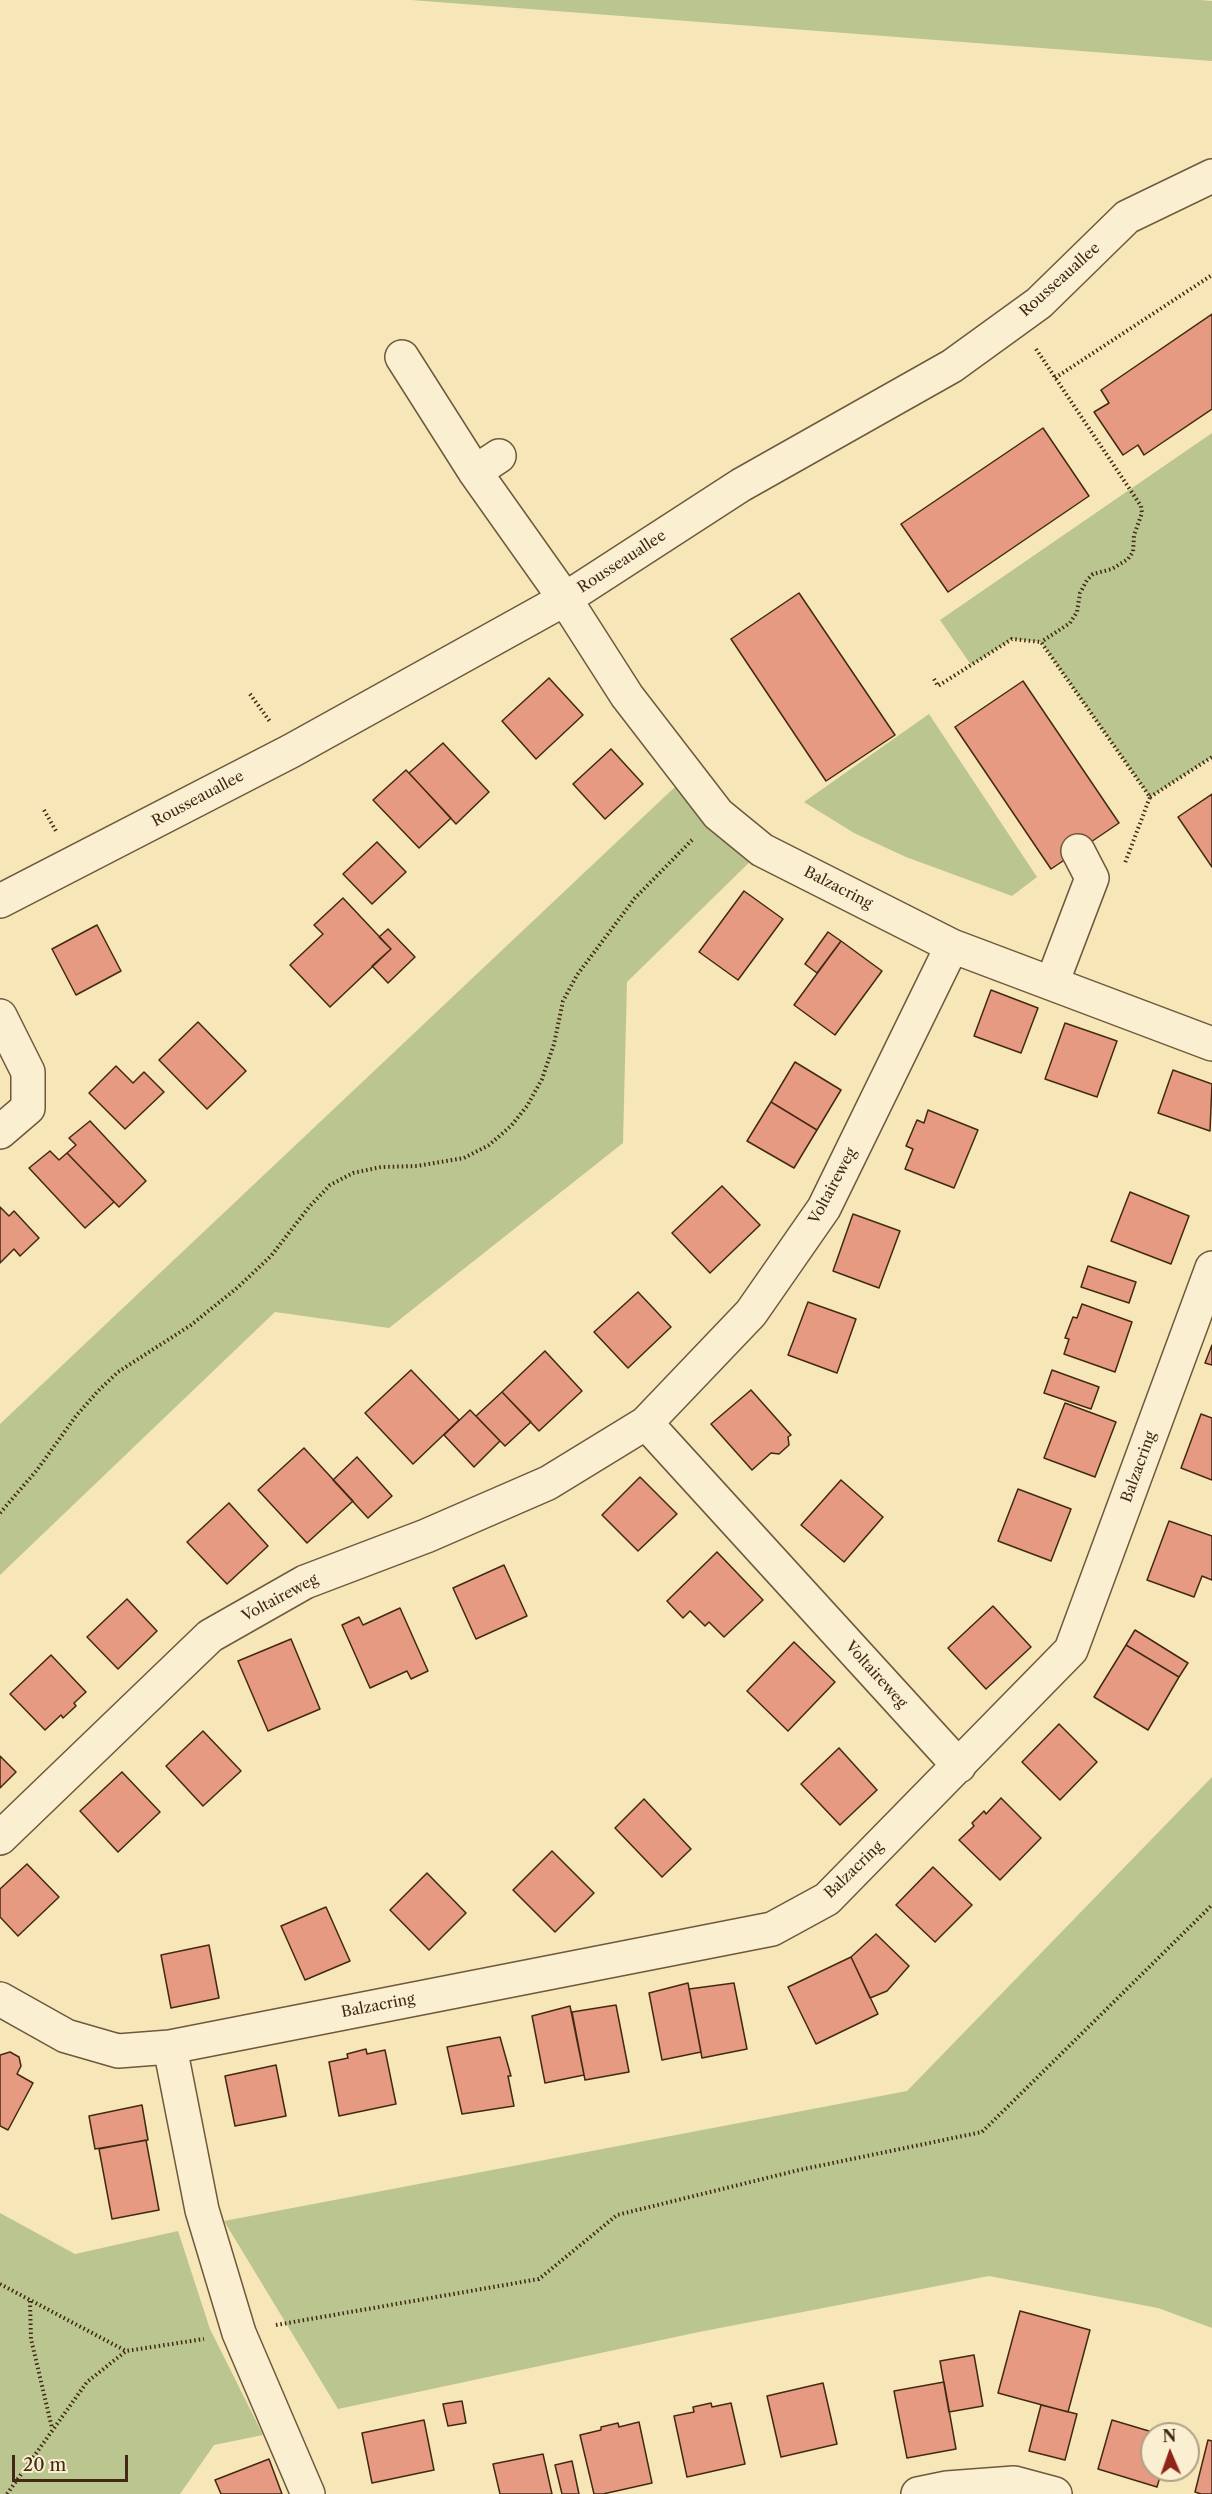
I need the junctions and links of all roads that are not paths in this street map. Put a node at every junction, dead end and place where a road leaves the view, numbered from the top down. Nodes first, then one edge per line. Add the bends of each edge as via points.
1 (1212, 176) edge
2 (402, 357) dead end
3 (565, 599) junction
4 (1078, 851) dead end
5 (0, 901) edge
6 (952, 946) junction
7 (1052, 983) junction
8 (0, 1016) edge
9 (1212, 1044) edge
10 (0, 1132) edge
11 (1212, 1268) edge
12 (646, 1424) junction
13 (959, 1767) junction
14 (0, 1838) edge
15 (0, 1999) edge
16 (170, 2047) junction
17 (308, 2494) edge
18 (918, 2494) edge
19 (1055, 2494) edge

1 - 3 street, Rousseauallee via 1127,217 1039,303 952,366 741,485
2 - 3 street, Balzacring via 487,464
3 - 5 street, Rousseauallee via 291,751
3 - 6 street, Balzacring via 627,696 718,814 762,850
4 - 7 street via 1092,878
6 - 7 street, Balzacring
6 - 12 street, Voltaireweg via 824,1208 751,1313
7 - 9 street, Balzacring
8 - 10 street via 28,1072 28,1108
11 - 13 street, Balzacring via 1071,1650
12 - 13 street, Voltaireweg
12 - 14 street, Voltaireweg via 548,1483 426,1536 305,1582 210,1636
13 - 16 street, Balzacring via 827,1899 772,1929
15 - 16 street, Balzacring via 66,2036 118,2051
16 - 17 street via 202,2210 239,2333
18 - 19 street via 1014,2483

